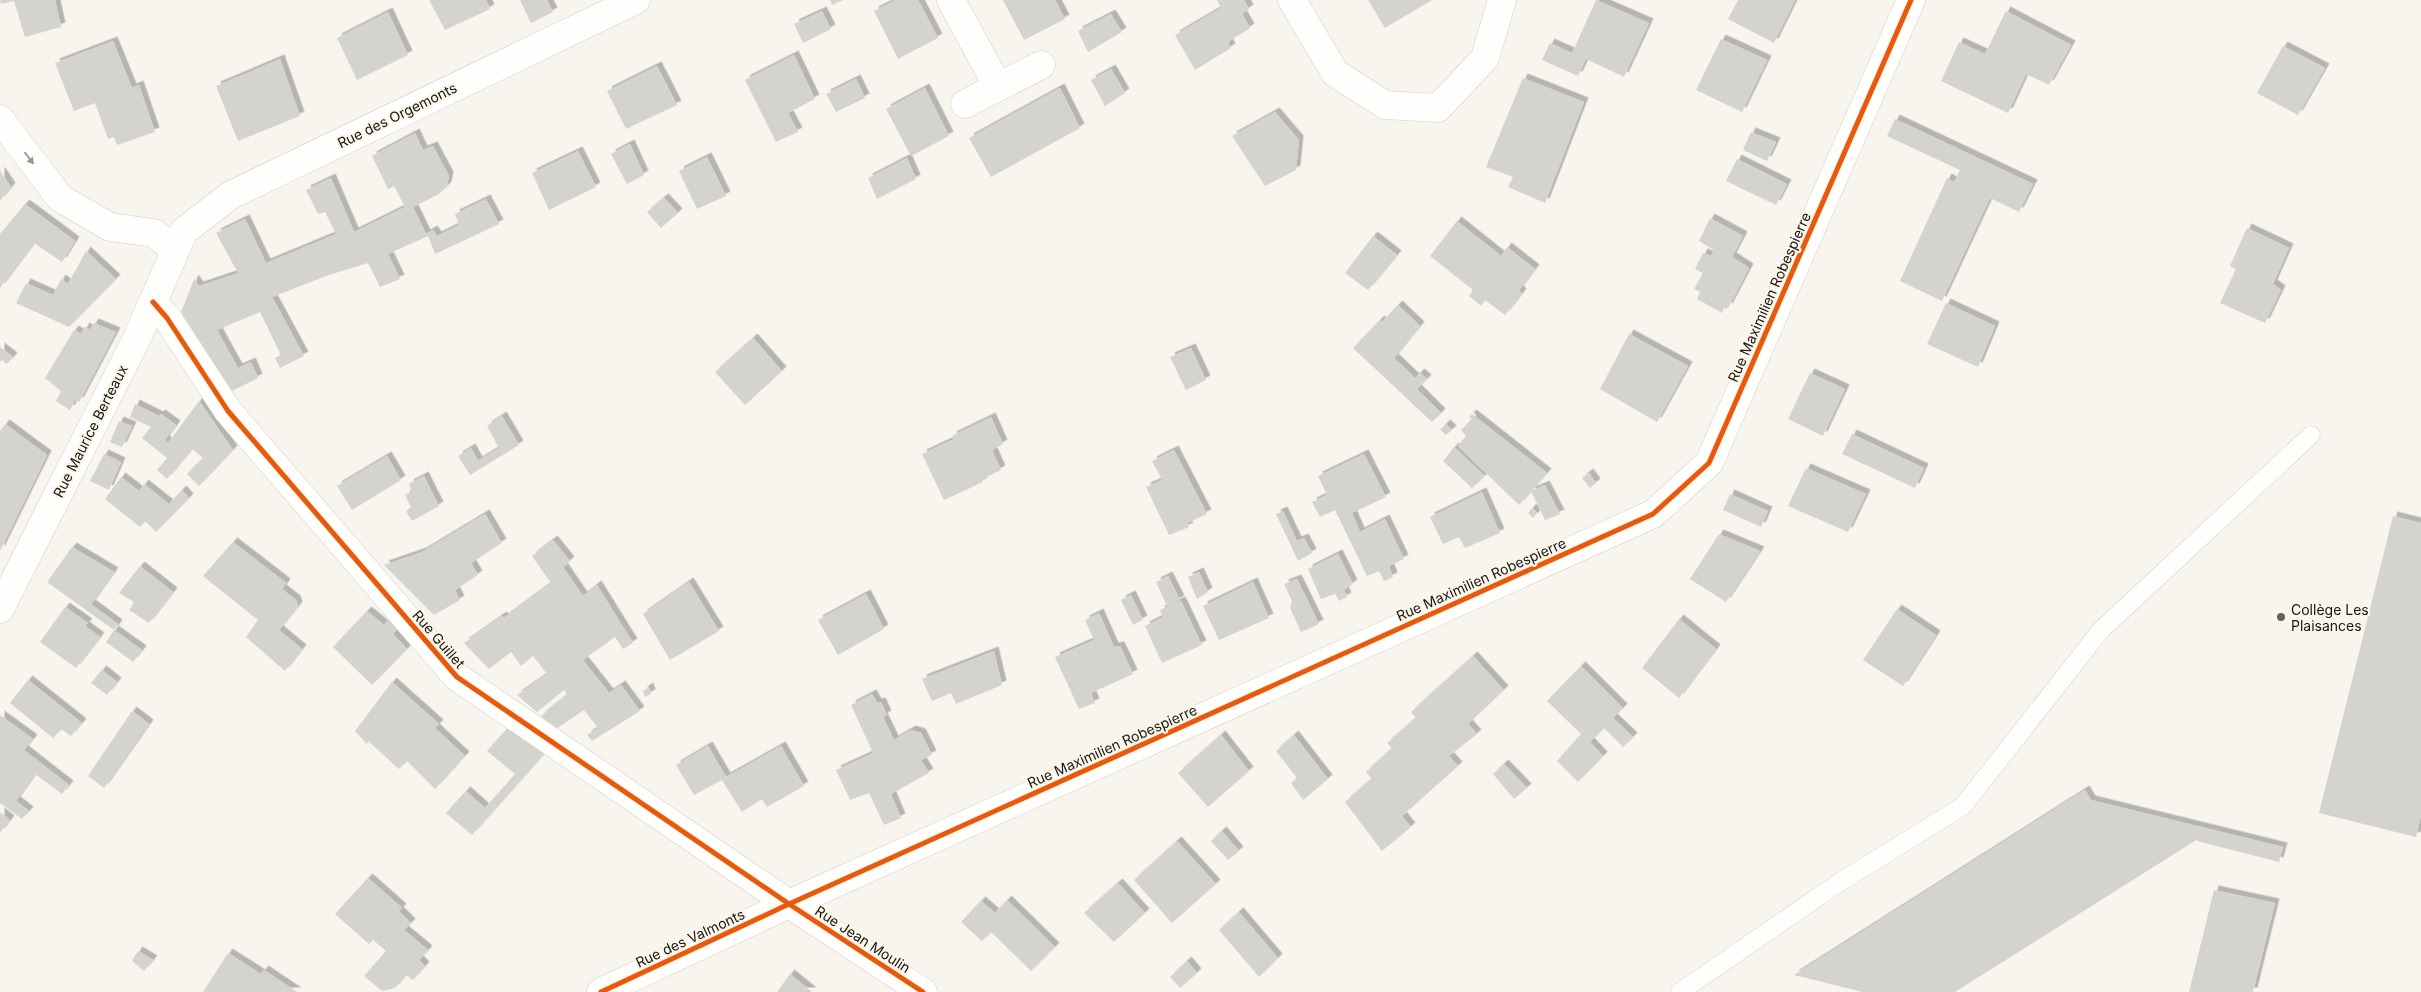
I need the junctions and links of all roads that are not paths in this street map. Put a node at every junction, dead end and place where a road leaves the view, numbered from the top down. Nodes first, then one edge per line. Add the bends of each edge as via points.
1 (636, 0) edge
2 (951, 0) edge
3 (1292, 0) edge
4 (1502, 0) edge
5 (1910, 0) edge
6 (1041, 65) dead end
7 (998, 87) junction
8 (965, 104) dead end
9 (0, 119) edge
10 (175, 250) junction
11 (153, 302) junction
12 (2311, 434) dead end
13 (0, 609) edge
14 (789, 904) junction
15 (601, 992) edge
16 (924, 992) edge
17 (1680, 992) edge

1 - 10 street, Rue des Orgemonts via 231,195 184,231
2 - 7 street
3 - 4 street via 1335,73 1385,105 1438,108 1485,58
5 - 14 street, Rue Maximilien Robespierre via 1709,463 1653,514
6 - 7 street
7 - 8 street
9 -> 10 street via 60,198 110,227 154,234
10 - 11 street, Rue Maurice Berteaux
11 - 13 street, Rue Maurice Berteaux
11 - 14 street, Rue Guillet via 228,411 457,677
12 - 17 lane via 2101,630 1963,806 1837,884
14 - 15 street, Rue des Valmonts
14 - 16 street, Rue Jean Moulin

